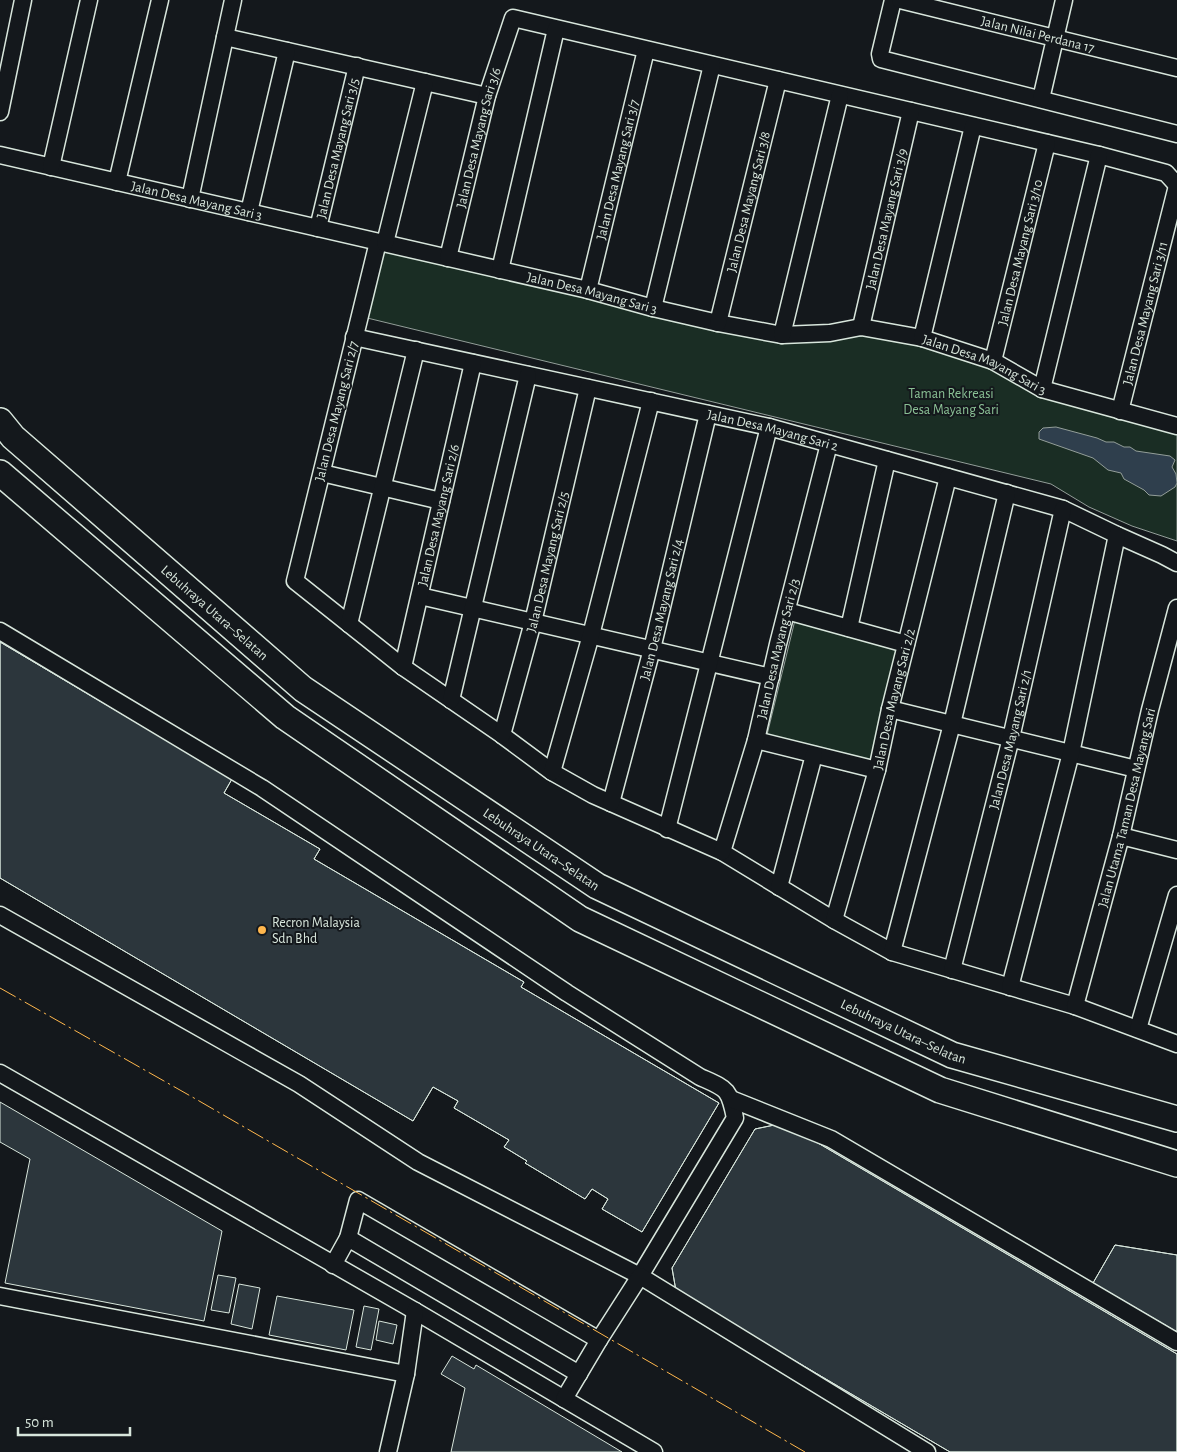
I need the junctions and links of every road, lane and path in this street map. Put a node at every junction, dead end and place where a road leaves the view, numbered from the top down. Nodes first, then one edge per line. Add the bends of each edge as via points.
1 (24, 0) edge
2 (89, 0) edge
3 (160, 0) edge
4 (233, 0) edge
5 (894, 0) edge
6 (900, 0) edge
7 (1064, 0) edge
8 (556, 28) junction
9 (225, 37) junction
10 (1054, 38) junction
11 (646, 50) junction
12 (287, 51) junction
13 (712, 65) junction
14 (357, 66) junction
15 (1177, 68) edge
16 (778, 80) junction
17 (424, 82) junction
18 (840, 95) junction
19 (487, 96) junction
20 (1040, 99) junction
21 (911, 111) junction
22 (0, 112) edge
23 (973, 126) junction
24 (1177, 134) edge
25 (1047, 143) junction
26 (0, 155) edge
27 (1099, 155) junction
28 (51, 167) junction
29 (117, 182) junction
30 (1177, 185) edge
31 (190, 199) junction
32 (249, 212) junction
33 (318, 228) junction
34 (381, 242) junction
35 (448, 258) junction
36 (500, 270) junction
37 (588, 290) junction
38 (653, 308) junction
39 (718, 322) junction
40 (861, 326) junction
41 (782, 335) junction
42 (354, 337) junction
43 (922, 338) junction
44 (416, 350) junction
45 (993, 361) junction
46 (473, 363) junction
47 (528, 375) junction
48 (588, 388) junction
49 (1042, 389) junction
50 (650, 402) junction
51 (1120, 411) junction
52 (708, 414) junction
53 (0, 421) edge
54 (1177, 426) edge
55 (769, 427) junction
56 (829, 444) junction
57 (888, 460) junction
58 (0, 472) edge
59 (322, 473) junction
60 (948, 477) junction
61 (382, 487) junction
62 (1007, 493) junction
63 (441, 501) junction
64 (1063, 509) junction
65 (1118, 535) junction
66 (1177, 563) edge
67 (420, 596) junction
68 (473, 608) junction
69 (1177, 608) edge
70 (787, 611) junction
71 (533, 622) junction
72 (349, 624) junction
73 (849, 628) junction
74 (0, 631) edge
75 (591, 635) junction
76 (906, 644) junction
77 (652, 649) junction
78 (710, 663) junction
79 (403, 668) junction
80 (771, 677) junction
81 (451, 700) junction
82 (890, 709) junction
83 (952, 724) junction
84 (502, 735) junction
85 (1011, 738) junction
86 (756, 740) junction
87 (1071, 753) junction
88 (814, 755) junction
89 (1136, 769) junction
90 (877, 770) junction
91 (552, 772) junction
92 (611, 804) junction
93 (668, 829) junction
94 (1121, 836) junction
95 (1177, 850) edge
96 (722, 852) junction
97 (779, 886) junction
98 (1177, 895) edge
99 (0, 915) edge
100 (834, 920) junction
101 (892, 952) junction
102 (952, 970) junction
103 (1010, 987) junction
104 (1075, 1006) junction
105 (1138, 1030) junction
106 (1177, 1044) edge
107 (0, 1073) edge
108 (731, 1099) junction
109 (1177, 1119) edge
110 (1177, 1164) edge
111 (348, 1238) junction
112 (332, 1265) junction
113 (640, 1276) junction
114 (0, 1296) edge
115 (415, 1311) junction
116 (599, 1340) junction
117 (1177, 1342) edge
118 (406, 1374) junction
119 (579, 1374) junction
120 (564, 1399) junction
121 (388, 1452) edge
122 (654, 1452) edge
123 (926, 1452) edge

1 - 22 street
2 - 28 street
3 - 29 street
4 - 9 street
5 - 20 street via 881,59
6 - 10 street, Jalan Nilai Perdana 17
7 - 10 street
8 - 11 street
8 - 19 street, Jalan Desa Mayang Sari 3/6 via 513,18
8 - 36 street
9 - 12 street
9 - 31 street
10 - 15 street, Jalan Nilai Perdana 17
10 - 20 street
11 - 13 street
11 - 37 street, Jalan Desa Mayang Sari 3/7
12 - 14 street
12 - 32 street
13 - 16 street
13 - 38 street
14 - 17 street
14 - 33 street, Jalan Desa Mayang Sari 3/5
16 - 18 street
16 - 39 street, Jalan Desa Mayang Sari 3/8
17 - 19 street
17 - 34 street, Jalan Desa Mayang Sari 2/7
18 - 21 street
18 - 41 street
19 - 35 street, Jalan Desa Mayang Sari 3/6
20 - 24 street
21 - 23 street
21 - 40 street, Jalan Desa Mayang Sari 3/9
23 - 25 street
23 - 43 street
25 - 27 street
25 - 45 street, Jalan Desa Mayang Sari 3/10
26 - 28 street, Jalan Desa Mayang Sari 3
27 - 30 street via 1166,173
27 - 49 street
28 - 29 street, Jalan Desa Mayang Sari 3
29 - 31 street, Jalan Desa Mayang Sari 3
30 - 51 street, Jalan Desa Mayang Sari 3/11
31 - 32 street, Jalan Desa Mayang Sari 3
32 - 33 street, Jalan Desa Mayang Sari 3
33 - 34 street, Jalan Desa Mayang Sari 3
34 - 35 street, Jalan Desa Mayang Sari 3
34 - 42 street, Jalan Desa Mayang Sari 2/7
35 - 36 street, Jalan Desa Mayang Sari 3
36 - 37 street, Jalan Desa Mayang Sari 3
37 - 38 street, Jalan Desa Mayang Sari 3
38 - 39 street, Jalan Desa Mayang Sari 3
39 - 41 street, Jalan Desa Mayang Sari 3
40 - 41 street, Jalan Desa Mayang Sari 3 via 830,333
40 - 43 street, Jalan Desa Mayang Sari 3
42 - 44 street, Jalan Desa Mayang Sari 2
42 - 59 street, Jalan Desa Mayang Sari 2/7
43 - 45 street, Jalan Desa Mayang Sari 3
44 - 46 street, Jalan Desa Mayang Sari 2
44 - 61 street
45 - 49 street, Jalan Desa Mayang Sari 3
46 - 47 street, Jalan Desa Mayang Sari 2
46 - 63 street, Jalan Desa Mayang Sari 2/6
47 - 48 street, Jalan Desa Mayang Sari 2
47 - 68 street
48 - 50 street, Jalan Desa Mayang Sari 2
48 - 71 street, Jalan Desa Mayang Sari 2/5
49 - 51 street, Jalan Desa Mayang Sari 3
50 - 52 street, Jalan Desa Mayang Sari 2
50 - 75 street
51 - 54 street, Jalan Desa Mayang Sari 3
52 - 55 street, Jalan Desa Mayang Sari 2
52 - 77 street, Jalan Desa Mayang Sari 2/4
53 - 109 highway, Lebuhraya Utara–Selatan via 13,437 303,689 597,886 952,1055
55 - 56 street, Jalan Desa Mayang Sari 2
55 - 78 street
56 - 57 street, Jalan Desa Mayang Sari 2
56 - 70 street, Jalan Desa Mayang Sari 2/3
57 - 60 street, Jalan Desa Mayang Sari 2
57 - 73 street
58 - 110 highway via 285,716 580,919 940,1090
59 - 61 street
59 - 72 street, Jalan Desa Mayang Sari 2/7 via 295,581
60 - 62 street, Jalan Desa Mayang Sari 2
60 - 76 street, Jalan Desa Mayang Sari 2/2
61 - 63 street
61 - 72 street
62 - 64 street, Jalan Desa Mayang Sari 2
62 - 83 street
63 - 67 street, Jalan Desa Mayang Sari 2/6
64 - 65 street, Jalan Desa Mayang Sari 2
64 - 85 street, Jalan Desa Mayang Sari 2/1
65 - 66 street, Jalan Desa Mayang Sari 2
65 - 87 street
67 - 68 street
67 - 79 street, Jalan Desa Mayang Sari 2/6
68 - 71 street
68 - 81 street
69 - 89 street, Jalan Utama Taman Desa Mayang Sari
70 - 73 street
70 - 80 street, Jalan Desa Mayang Sari 2/3
71 - 75 street
71 - 84 street, Jalan Desa Mayang Sari 2/5
72 - 79 street
73 - 76 street
74 - 108 street via 262,788 567,993 700,1077 723,1088
75 - 77 street
75 - 91 street
76 - 82 street, Jalan Desa Mayang Sari 2/2
77 - 78 street
77 - 92 street, Jalan Desa Mayang Sari 2/4
78 - 80 street
78 - 93 street
79 - 81 street
80 - 86 street, Jalan Desa Mayang Sari 2/3
81 - 84 street
82 - 83 street
82 - 90 street, Jalan Desa Mayang Sari 2/2
83 - 85 street
83 - 101 street
84 - 91 street
85 - 87 street
85 - 102 street, Jalan Desa Mayang Sari 2/1
86 - 88 street
86 - 96 street, Jalan Desa Mayang Sari 2/3
87 - 89 street
87 - 103 street
88 - 90 street
88 - 97 street
89 - 94 street, Jalan Utama Taman Desa Mayang Sari
90 - 100 street, Jalan Desa Mayang Sari 2/2
91 - 92 street
92 - 93 street
93 - 96 street
94 - 95 street
94 - 104 street, Jalan Utama Taman Desa Mayang Sari
96 - 97 street
97 - 100 street
98 - 105 street
99 - 113 street via 299,1084 418,1162
100 - 101 street
101 - 102 street
102 - 103 street
103 - 104 street
104 - 105 street
105 - 106 street
107 - 112 street
108 - 113 street via 735,1118
108 - 117 street via 831,1139
111 - 112 street
111 - 116 street via 358,1200
111 - 119 street
112 - 115 street
113 - 116 street
113 - 123 street
114 - 118 street
115 - 118 street
115 - 120 street
116 - 119 street
118 - 121 street
119 - 120 street
120 - 122 street

